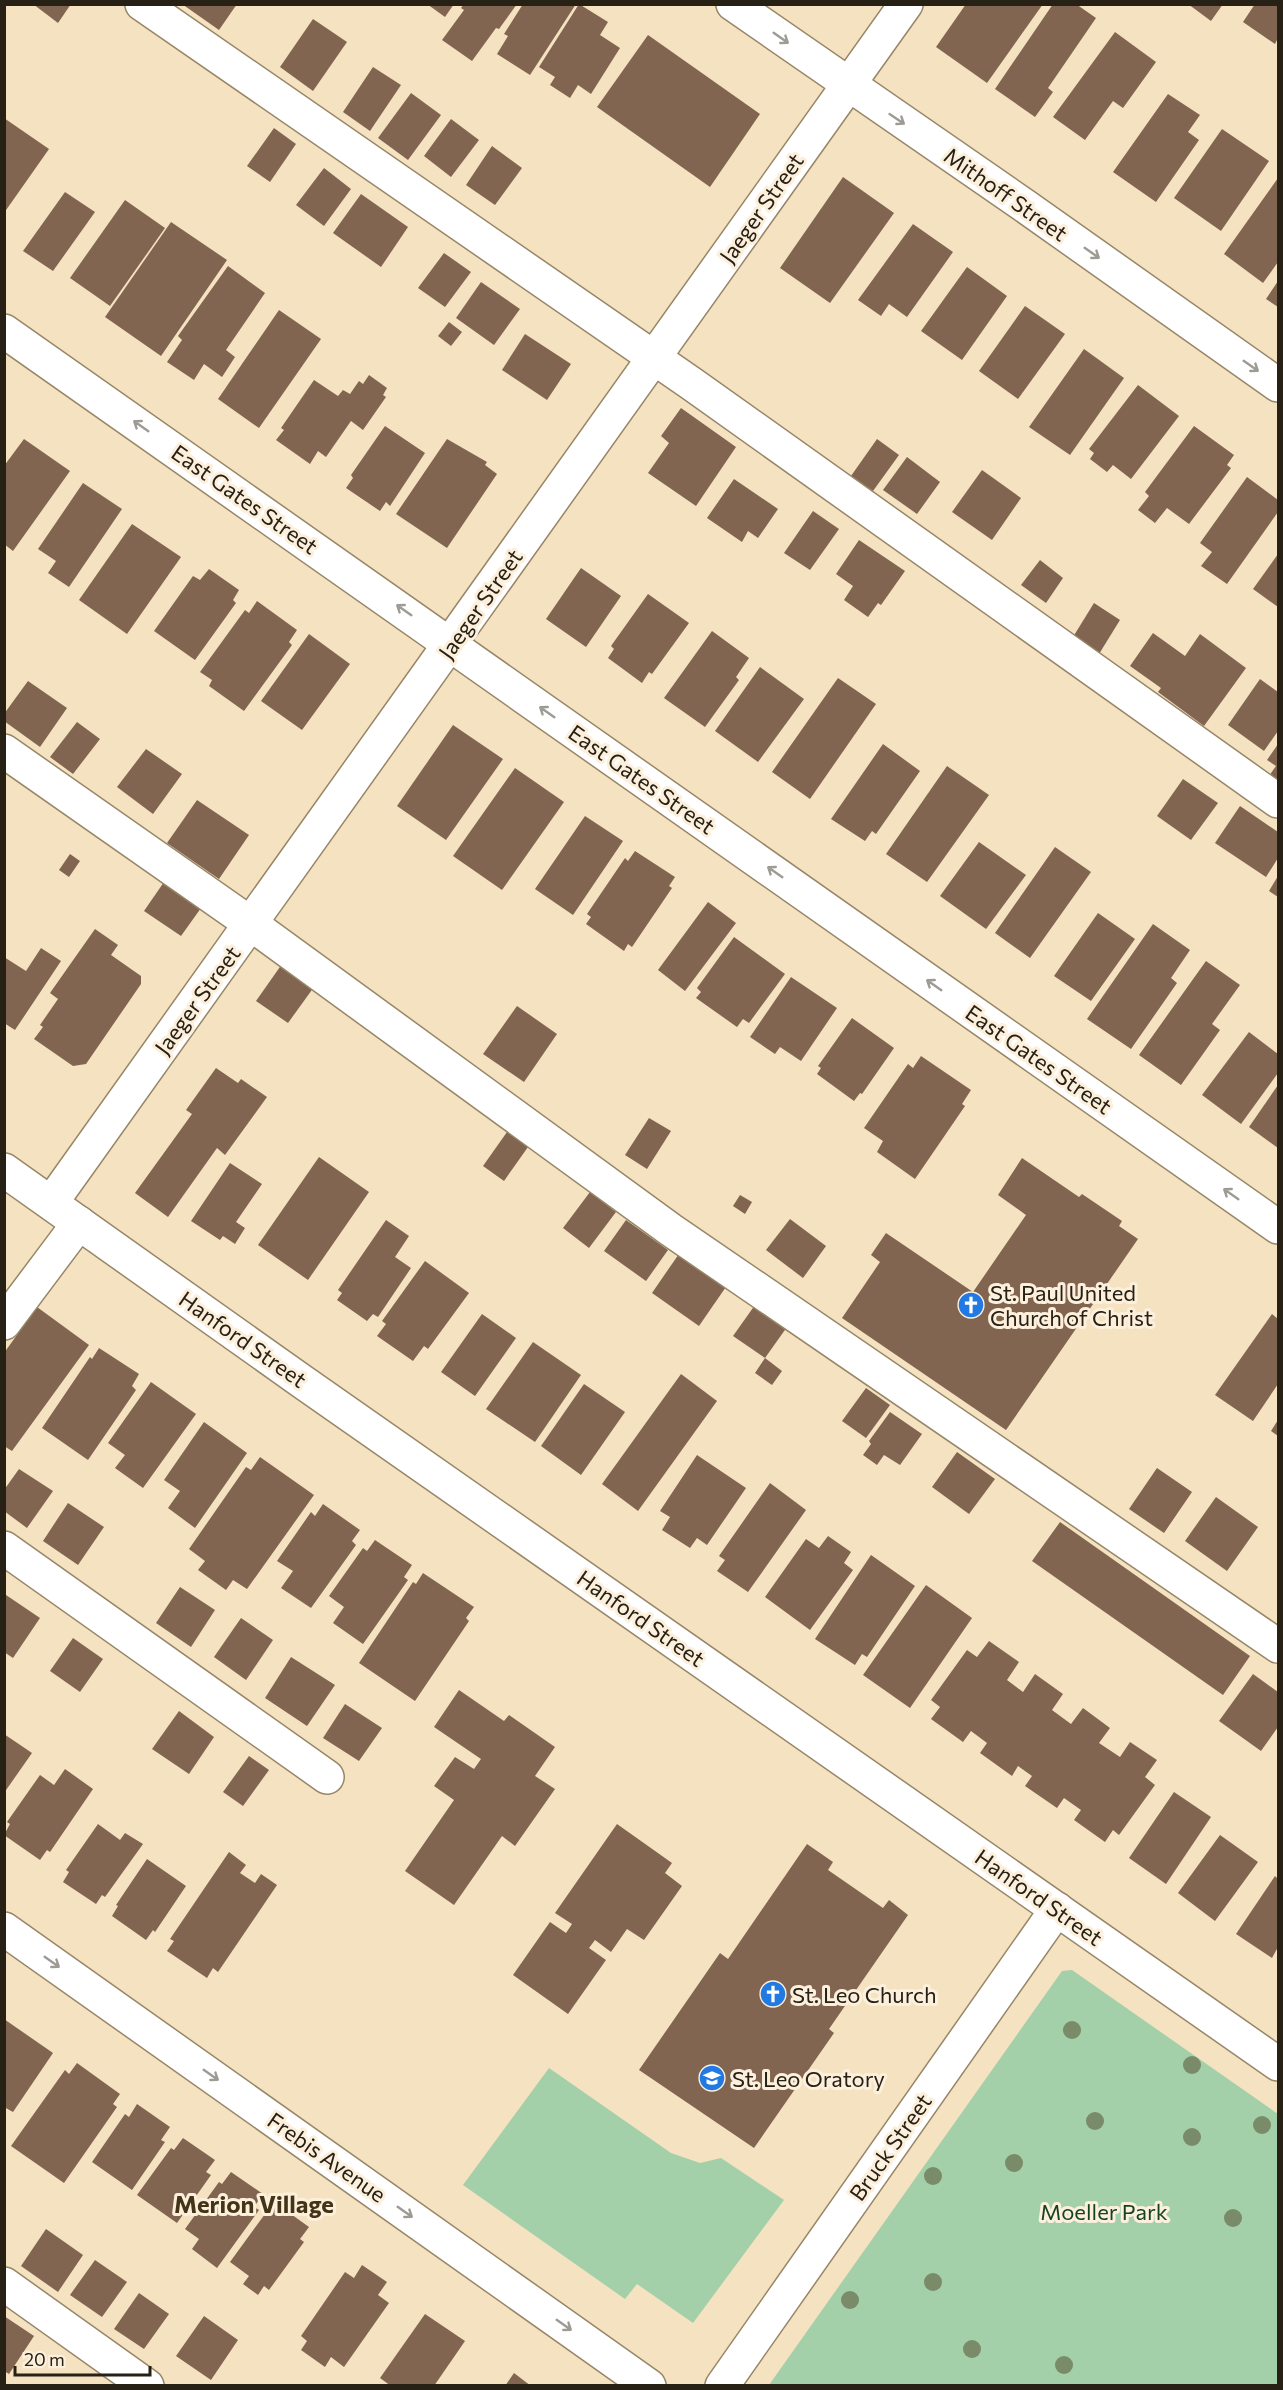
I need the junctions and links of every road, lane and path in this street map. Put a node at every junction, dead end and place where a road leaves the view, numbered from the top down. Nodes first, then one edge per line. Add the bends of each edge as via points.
1 (142, 4) edge
2 (733, 4) edge
3 (906, 4) edge
4 (849, 86) junction
5 (4, 331) edge
6 (655, 358) junction
7 (1278, 385) edge
8 (452, 644) junction
9 (4, 751) edge
10 (1278, 801) edge
11 (250, 924) junction
12 (4, 1170) edge
13 (51, 1203) junction
14 (80, 1223) junction
15 (1278, 1227) edge
16 (4, 1323) edge
17 (4, 1548) edge
18 (1278, 1646) edge
19 (327, 1777) dead end
20 (1057, 1910) junction
21 (4, 1929) edge
22 (1278, 2064) edge
23 (4, 2284) edge
24 (147, 2385) edge
25 (649, 2385) edge
26 (722, 2385) edge

1 - 6 street
2 -> 4 street, Mithoff Street
3 - 4 street, Jaeger Street
4 - 6 street, Jaeger Street
4 -> 7 street, Mithoff Street
8 -> 5 street, East Gates Street
6 - 8 street, Jaeger Street
6 - 10 street
8 - 11 street, Jaeger Street
15 -> 8 street, East Gates Street
9 - 11 street
11 - 13 street, Jaeger Street
11 - 18 street via 671,1230
12 - 13 street, Hanford Street
13 - 14 street, Hanford Street
14 - 16 street
14 - 20 street, Hanford Street
17 - 19 street
20 - 22 street, Hanford Street
20 - 26 street, Bruck Street
21 -> 25 street, Frebis Avenue
23 - 24 street

